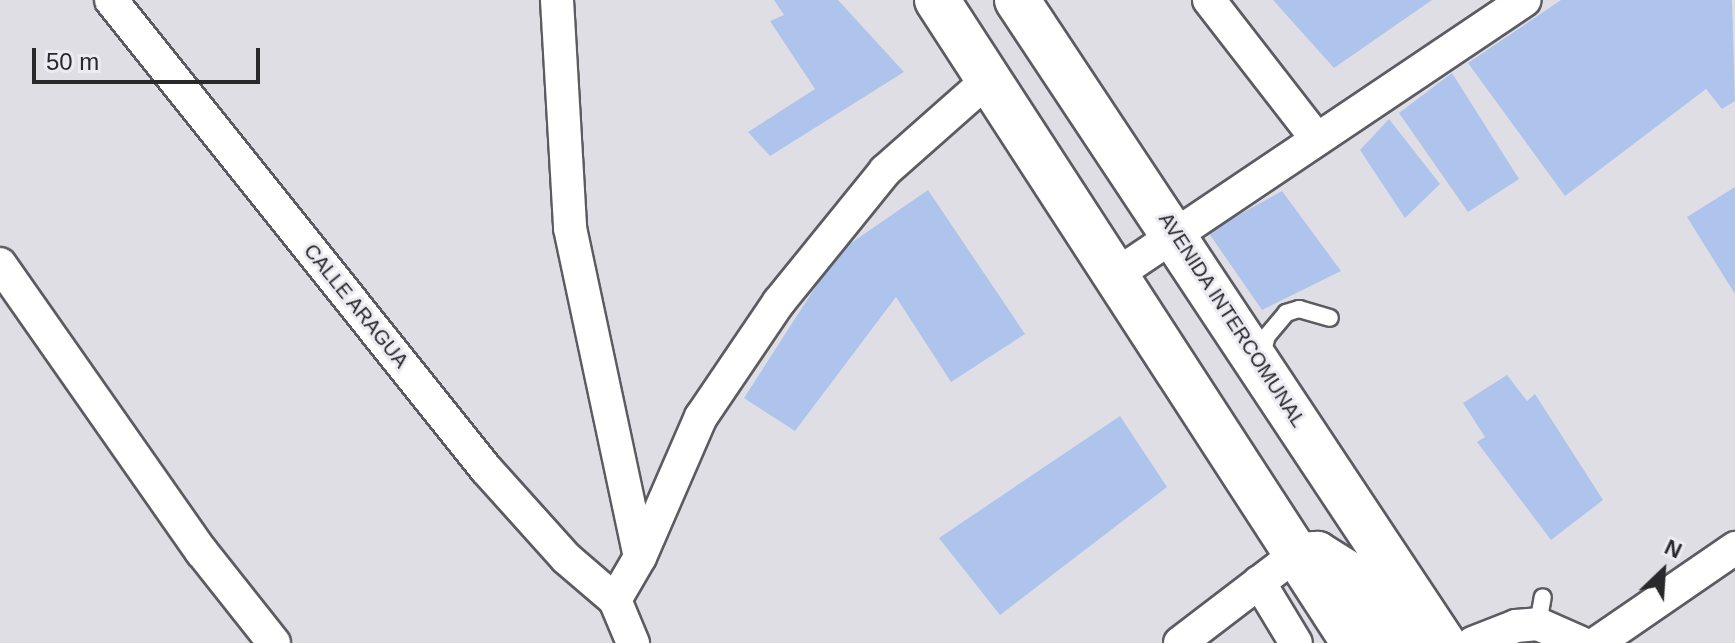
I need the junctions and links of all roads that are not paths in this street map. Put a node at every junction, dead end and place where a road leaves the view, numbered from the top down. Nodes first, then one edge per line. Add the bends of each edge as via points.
1 (111, 0) edge
2 (557, 0) edge
3 (937, 0) edge
4 (1209, 0) edge
5 (1525, 0) edge
6 (1030, 5) edge
7 (989, 79) junction
8 (1317, 139) junction
9 (1175, 233) junction
10 (0, 264) edge
11 (1117, 274) junction
12 (1330, 318) dead end
13 (1260, 363) junction
14 (1735, 548) edge
15 (1295, 555) junction
16 (640, 557) junction
17 (1259, 582) junction
18 (615, 600) junction
19 (274, 643) edge
20 (633, 643) edge
21 (1180, 643) edge
22 (1296, 643) edge
23 (1354, 643) edge
24 (1401, 643) edge
25 (1443, 643) edge
26 (1473, 643) edge
27 (1581, 643) edge
28 (1597, 643) edge

1 - 18 street, CALLE ARAGUA via 486,469 566,558
2 - 16 street via 570,228
3 - 7 main road
4 - 8 street
5 - 8 street
6 - 9 main road, AVENIDA INTERCOMUNAL
7 - 11 main road
7 - 16 street via 885,171 779,302 701,417
8 - 9 street
9 - 11 street
9 - 13 main road, AVENIDA INTERCOMUNAL
10 - 19 street via 202,552
11 - 15 main road
12 - 13 lane via 1299,309 1286,313 1267,336
13 - 25 main road, AVENIDA INTERCOMUNAL
14 - 28 street
15 - 17 street
15 - 23 main road
15 - 24 main road via 1317,554 1351,575
16 - 18 street
17 - 21 street
17 - 22 street
18 - 20 street
26 - 27 street via 1540,610

